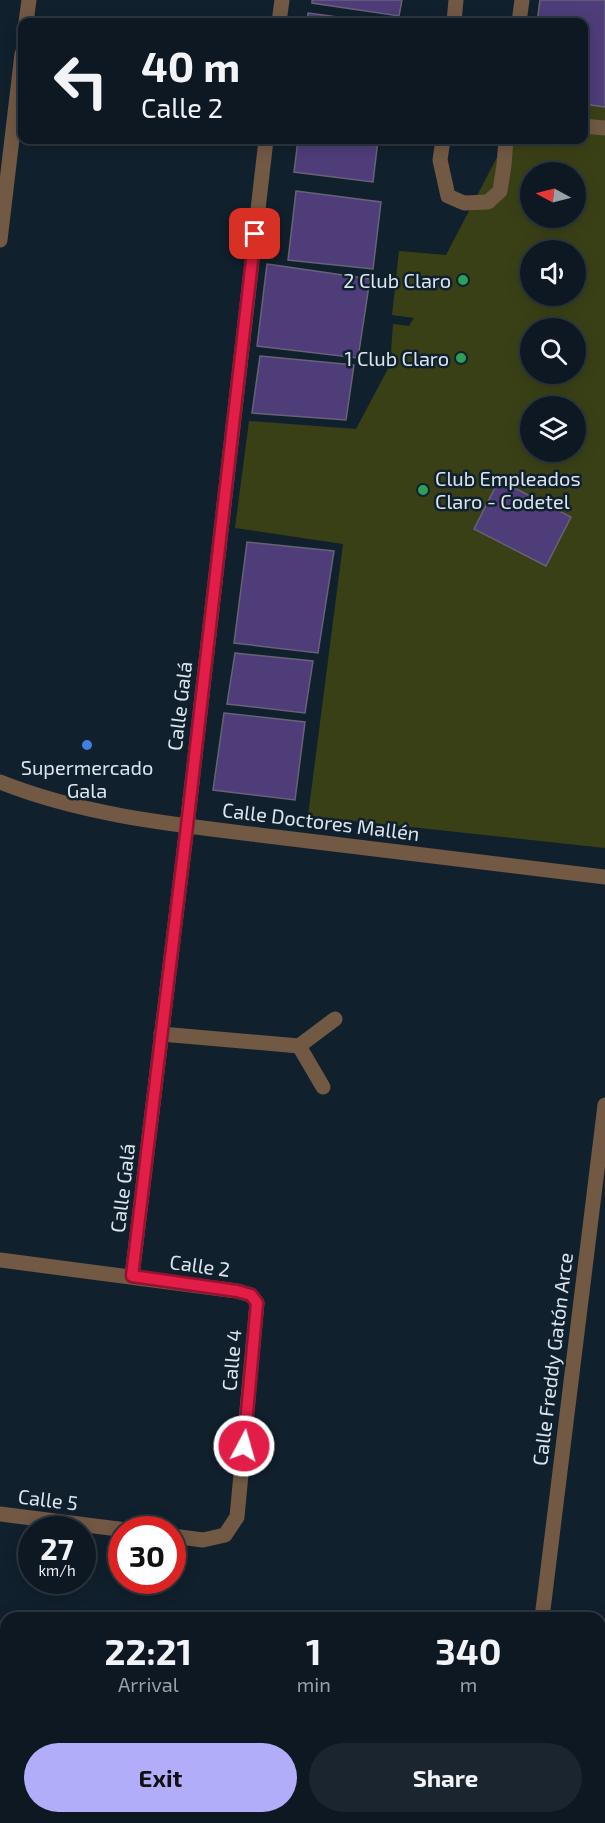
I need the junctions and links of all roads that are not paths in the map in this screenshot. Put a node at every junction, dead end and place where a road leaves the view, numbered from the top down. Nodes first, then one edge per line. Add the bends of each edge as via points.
1 (29, 0) edge
2 (282, 0) edge
3 (456, 0) edge
4 (522, 0) edge
5 (27, 18) edge
6 (280, 18) edge
7 (454, 18) edge
8 (520, 18) edge
9 (18, 88) edge
10 (588, 126) edge
11 (605, 128) edge
12 (266, 144) edge
13 (442, 144) edge
14 (506, 144) edge
15 (0, 240) edge
16 (0, 782) edge
17 (187, 826) junction
18 (605, 877) edge
19 (335, 1020) dead end
20 (161, 1034) junction
21 (299, 1046) junction
22 (323, 1087) dead end
23 (605, 1105) edge
24 (0, 1260) edge
25 (132, 1276) junction
26 (251, 1295) joint
27 (0, 1514) edge
28 (108, 1528) edge
29 (186, 1538) edge
30 (543, 1612) edge

1 - 5 street
2 - 6 street
3 - 7 street
4 - 8 street
9 - 15 street
10 - 11 street
12 - 17 street, Calle Galá
13 - 14 street via 440,160 448,196 464,203 488,202 500,191
16 - 17 street, Calle Doctores Mallén via 69,805
17 - 18 street, Calle Doctores Mallén
17 - 20 street, Calle Galá
19 - 21 street
20 - 21 street
20 - 25 street, Calle Galá
21 - 22 street
23 - 30 street, Calle Freddy Gatón Arce
24 - 25 street, Calle 2
25 - 26 street, Calle 2
26 - 29 street, Calle 4 via 257,1303 237,1517 225,1534 202,1540
27 - 28 street, Calle 5

